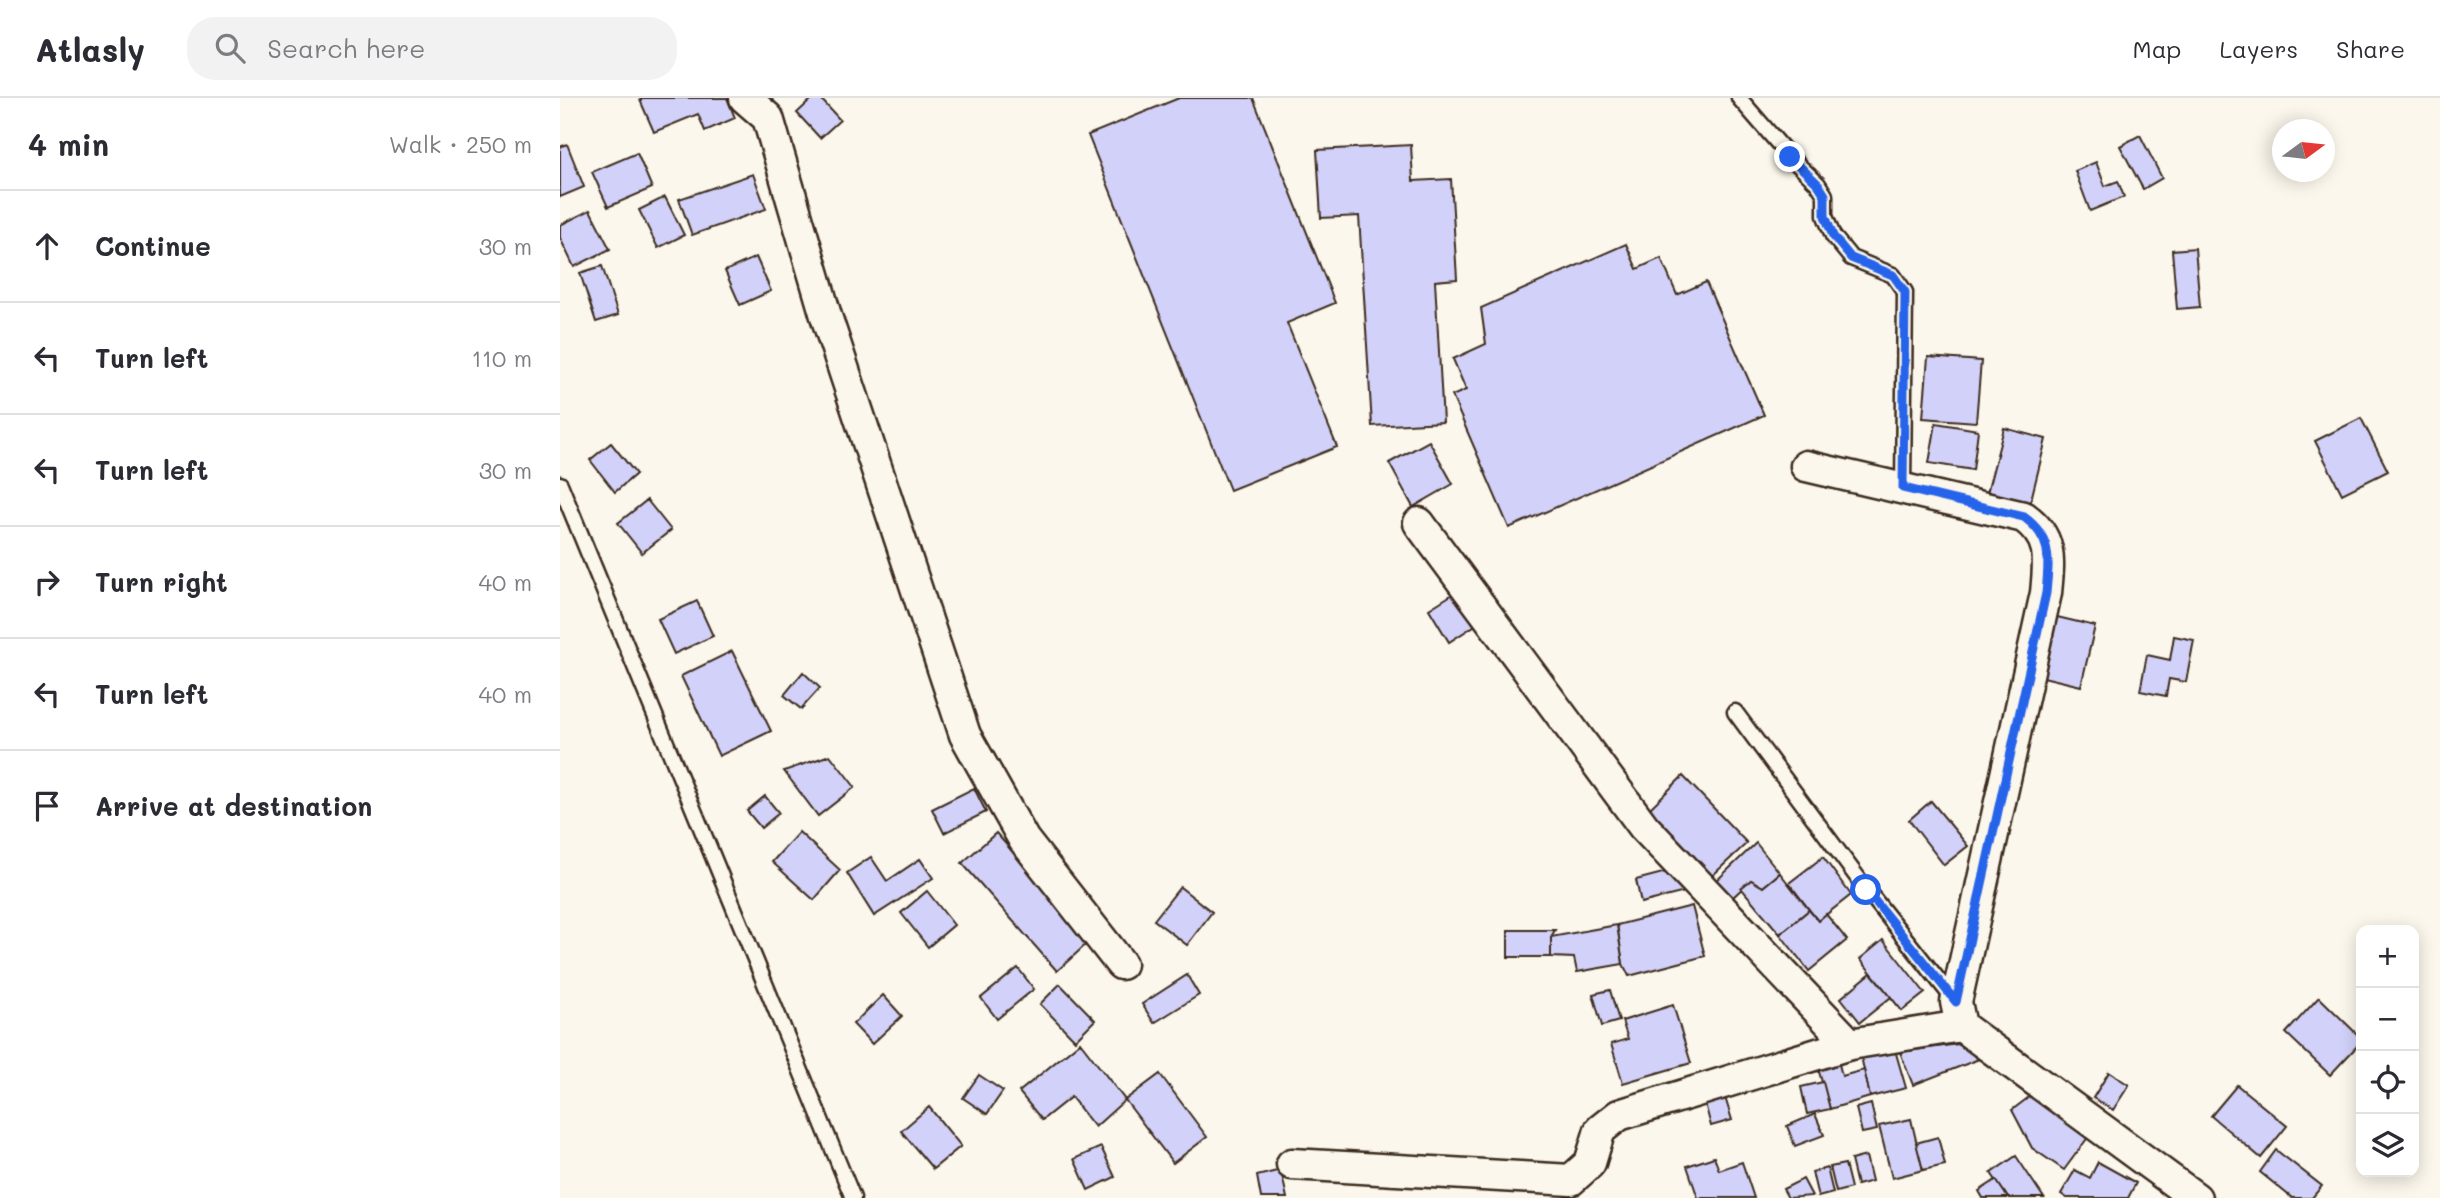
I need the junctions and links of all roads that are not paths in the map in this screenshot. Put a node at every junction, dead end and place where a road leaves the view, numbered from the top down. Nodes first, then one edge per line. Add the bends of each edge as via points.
1 (745, 98) edge
2 (1739, 98) edge
3 (1806, 466) dead end
4 (560, 484) edge
5 (1903, 488) junction
6 (1419, 523) dead end
7 (1735, 712) dead end
8 (1121, 964) dead end
9 (1958, 1014) junction
10 (1850, 1044) junction
11 (1292, 1164) dead end
12 (853, 1198) edge
13 (2196, 1198) edge

1 - 8 street via 768,118 826,316 965,735 1024,840
2 - 5 lane via 1818,184 1825,195 1825,216 1833,236 1851,258 1893,275 1905,292
3 - 5 street
4 - 12 lane
5 - 9 street via 2024,517 2039,528 2049,562
6 - 10 street via 1644,827
7 - 9 lane
9 - 10 street
9 - 13 street
10 - 11 street via 1619,1115 1600,1130 1590,1163 1571,1180

